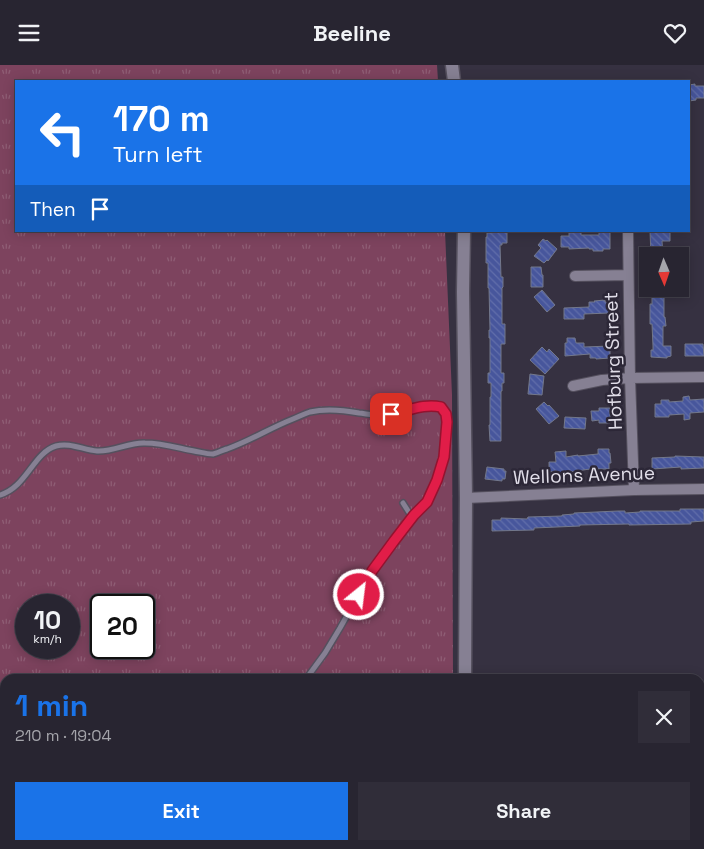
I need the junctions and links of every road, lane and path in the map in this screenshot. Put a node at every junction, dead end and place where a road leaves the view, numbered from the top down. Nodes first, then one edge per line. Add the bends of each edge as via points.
1 (452, 65) edge
2 (454, 80) edge
3 (464, 232) edge
4 (628, 232) edge
5 (628, 275) junction
6 (575, 276) dead end
7 (704, 377) edge
8 (630, 378) junction
9 (573, 386) dead end
10 (704, 489) edge
11 (634, 490) junction
12 (0, 495) edge
13 (466, 497) junction
14 (403, 503) dead end
15 (414, 515) junction
16 (310, 674) edge
17 (465, 674) edge

1 - 2 street
3 - 13 street
4 - 5 street, Hofburg Street
5 - 6 street
5 - 8 street, Hofburg Street
7 - 8 street
8 - 9 street
8 - 11 street, Hofburg Street
10 - 11 street, Wellons Avenue
11 - 13 street, Wellons Avenue
12 - 15 lane via 14,488 48,450 62,445 97,451 132,443 151,443 213,454 308,413 332,409 386,415 433,405 441,407 446,414 444,457 427,502
13 - 17 street
14 - 15 lane
15 - 16 lane via 372,571 335,637

